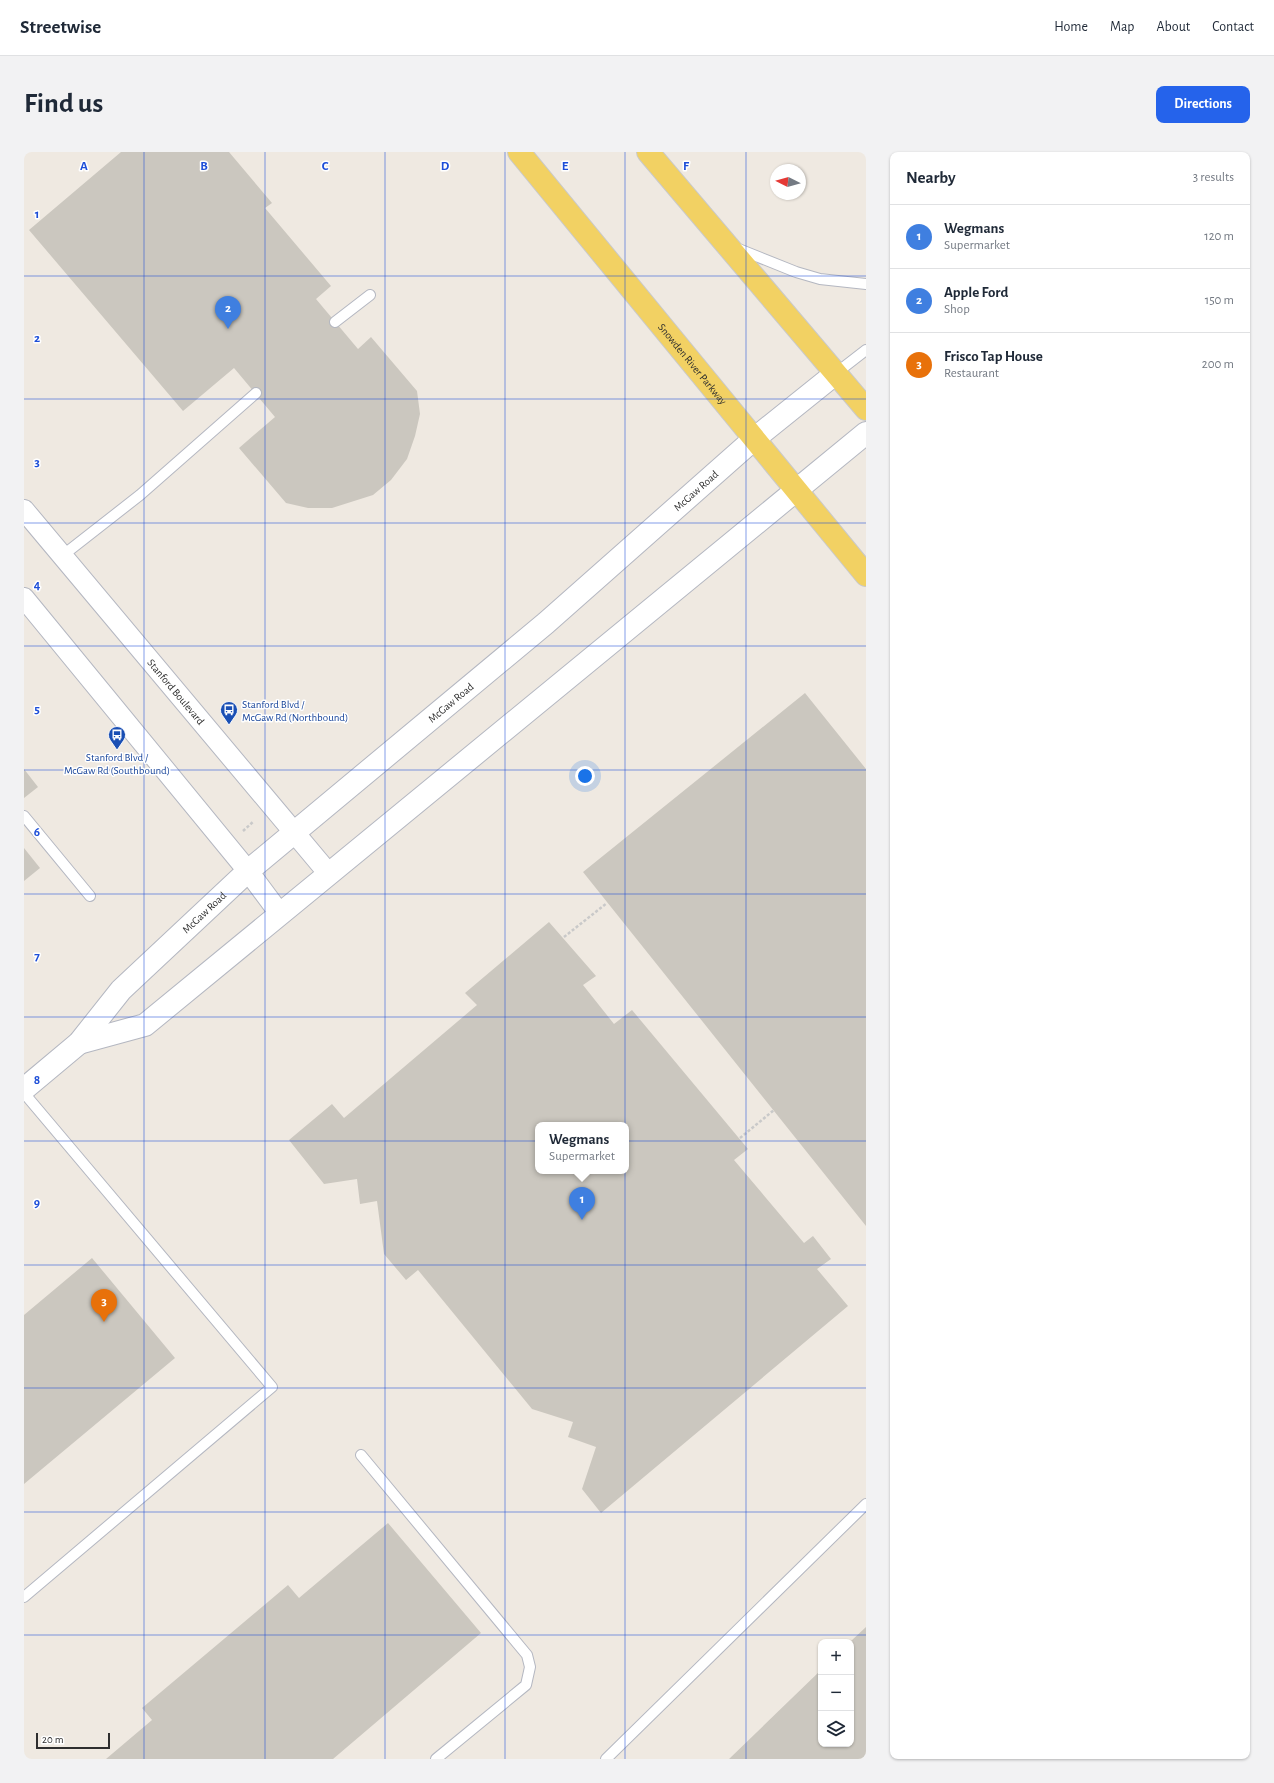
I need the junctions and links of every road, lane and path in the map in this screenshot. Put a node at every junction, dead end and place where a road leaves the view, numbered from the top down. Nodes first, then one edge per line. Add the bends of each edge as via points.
1 (518, 152) edge
2 (648, 152) edge
3 (725, 243) junction
4 (866, 284) edge
5 (370, 295) dead end
6 (335, 322) dead end
7 (866, 350) edge
8 (835, 374) junction
9 (256, 393) dead end
10 (866, 409) edge
11 (866, 434) edge
12 (754, 439) junction
13 (797, 490) junction
14 (24, 510) edge
15 (62, 556) junction
16 (866, 575) edge
17 (24, 598) edge
18 (24, 816) edge
19 (257, 818) dead end
20 (241, 832) dead end
21 (295, 832) junction
22 (248, 871) junction
23 (329, 874) junction
24 (90, 896) dead end
25 (607, 903) dead end
26 (280, 914) junction
27 (564, 937) dead end
28 (79, 1043) junction
29 (24, 1089) edge
30 (24, 1093) edge
31 (774, 1110) dead end
32 (740, 1138) dead end
33 (361, 1455) dead end
34 (866, 1504) edge
35 (24, 1598) edge
36 (436, 1759) edge
37 (606, 1759) edge

1 - 12 main road, Snowden River Parkway
2 - 3 main road
3 - 4 lane via 820,279
3 - 8 main road
5 - 6 lane
7 - 8 lane
8 - 10 main road
8 - 12 street, McGaw Road
9 - 15 lane via 140,495
11 - 13 street, McGaw Road
12 - 13 main road, Snowden River Parkway
12 - 21 street, McGaw Road via 546,623
13 - 16 main road, Snowden River Parkway
13 - 23 street, McGaw Road
14 - 15 street, Stanford Boulevard
15 - 21 street, Stanford Boulevard
17 - 22 street
18 - 24 lane
19 - 20 path
21 - 22 street, McGaw Road
21 - 23 street, Stanford Boulevard
22 - 26 street
22 - 28 street, McGaw Road via 121,990
23 - 26 street, McGaw Road
25 - 27 path
26 - 28 street, McGaw Road via 145,1025
28 - 29 street, McGaw Road
30 - 35 lane via 272,1387
31 - 32 path
33 - 36 lane via 527,1655 530,1667 526,1685
34 - 37 lane

